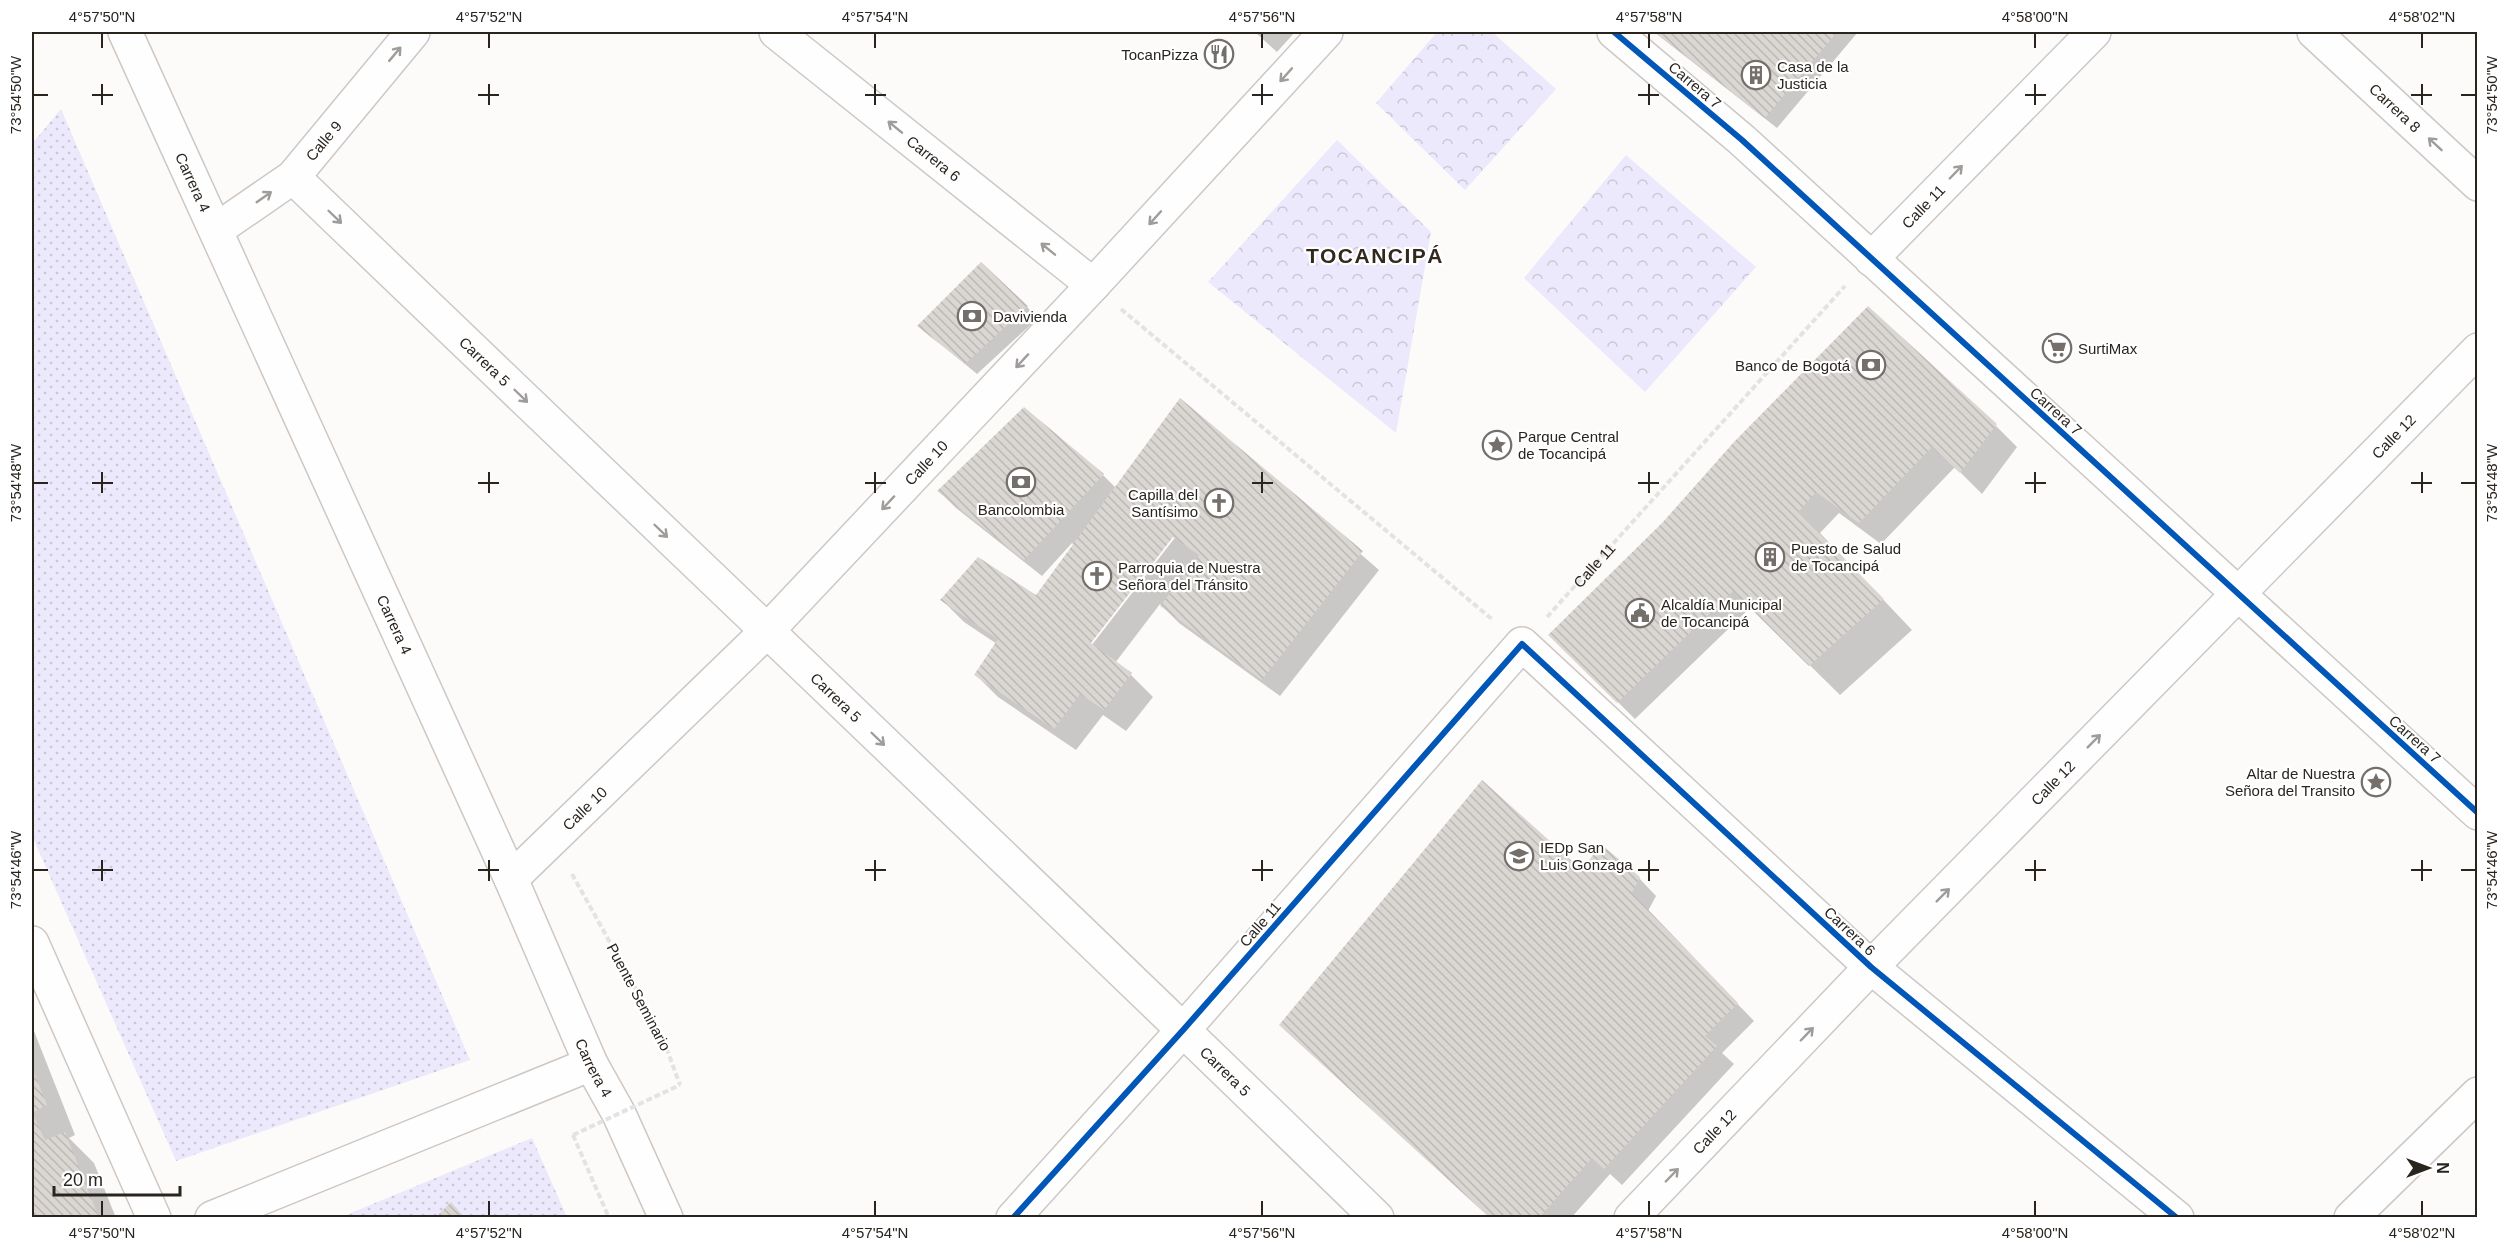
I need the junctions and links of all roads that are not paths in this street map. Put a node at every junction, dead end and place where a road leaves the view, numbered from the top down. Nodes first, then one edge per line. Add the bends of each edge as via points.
1 (126, 32) edge
2 (413, 32) edge
3 (776, 32) edge
4 (1326, 32) edge
5 (1614, 32) edge
6 (2094, 32) edge
7 (2314, 32) edge
8 (293, 177) junction
9 (2478, 184) edge
10 (216, 230) junction
11 (1871, 259) junction
12 (1093, 285) junction
13 (2478, 350) edge
14 (2239, 595) junction
15 (766, 632) junction
16 (1522, 644) joint
17 (2478, 813) edge
18 (511, 879) junction
19 (32, 943) edge
20 (1871, 967) junction
21 (1184, 1029) junction
22 (591, 1064) junction
23 (2478, 1094) edge
24 (154, 1218) edge
25 (212, 1218) edge
26 (666, 1218) edge
27 (1013, 1218) edge
28 (1377, 1218) edge
29 (1631, 1218) edge
30 (2177, 1218) edge
31 (2351, 1218) edge

1 - 10 street, Carrera 4
8 -> 2 street, Calle 9
12 -> 3 street, Carrera 6
4 -> 12 street, Calle 10
5 - 11 street, Carrera 7 via 1742,140
11 -> 6 street, Calle 11
9 -> 7 street, Carrera 8
10 -> 8 street, Calle 9
8 -> 15 street, Carrera 5
10 - 18 street, Carrera 4
11 - 14 street, Carrera 7
12 -> 15 street, Calle 10
13 - 14 street, Calle 12
14 - 17 street, Carrera 7
20 -> 14 street, Calle 12
15 - 18 street, Calle 10
15 -> 21 street, Carrera 5
16 - 20 street, Carrera 6
16 - 21 street, Calle 11
18 - 22 street, Carrera 4
19 - 24 street
29 -> 20 street, Calle 12
20 - 30 street, Carrera 6
21 - 27 street, Calle 11
21 - 28 street, Carrera 5
22 - 25 street
22 - 26 street, Carrera 4 via 619,1114
23 - 31 street

